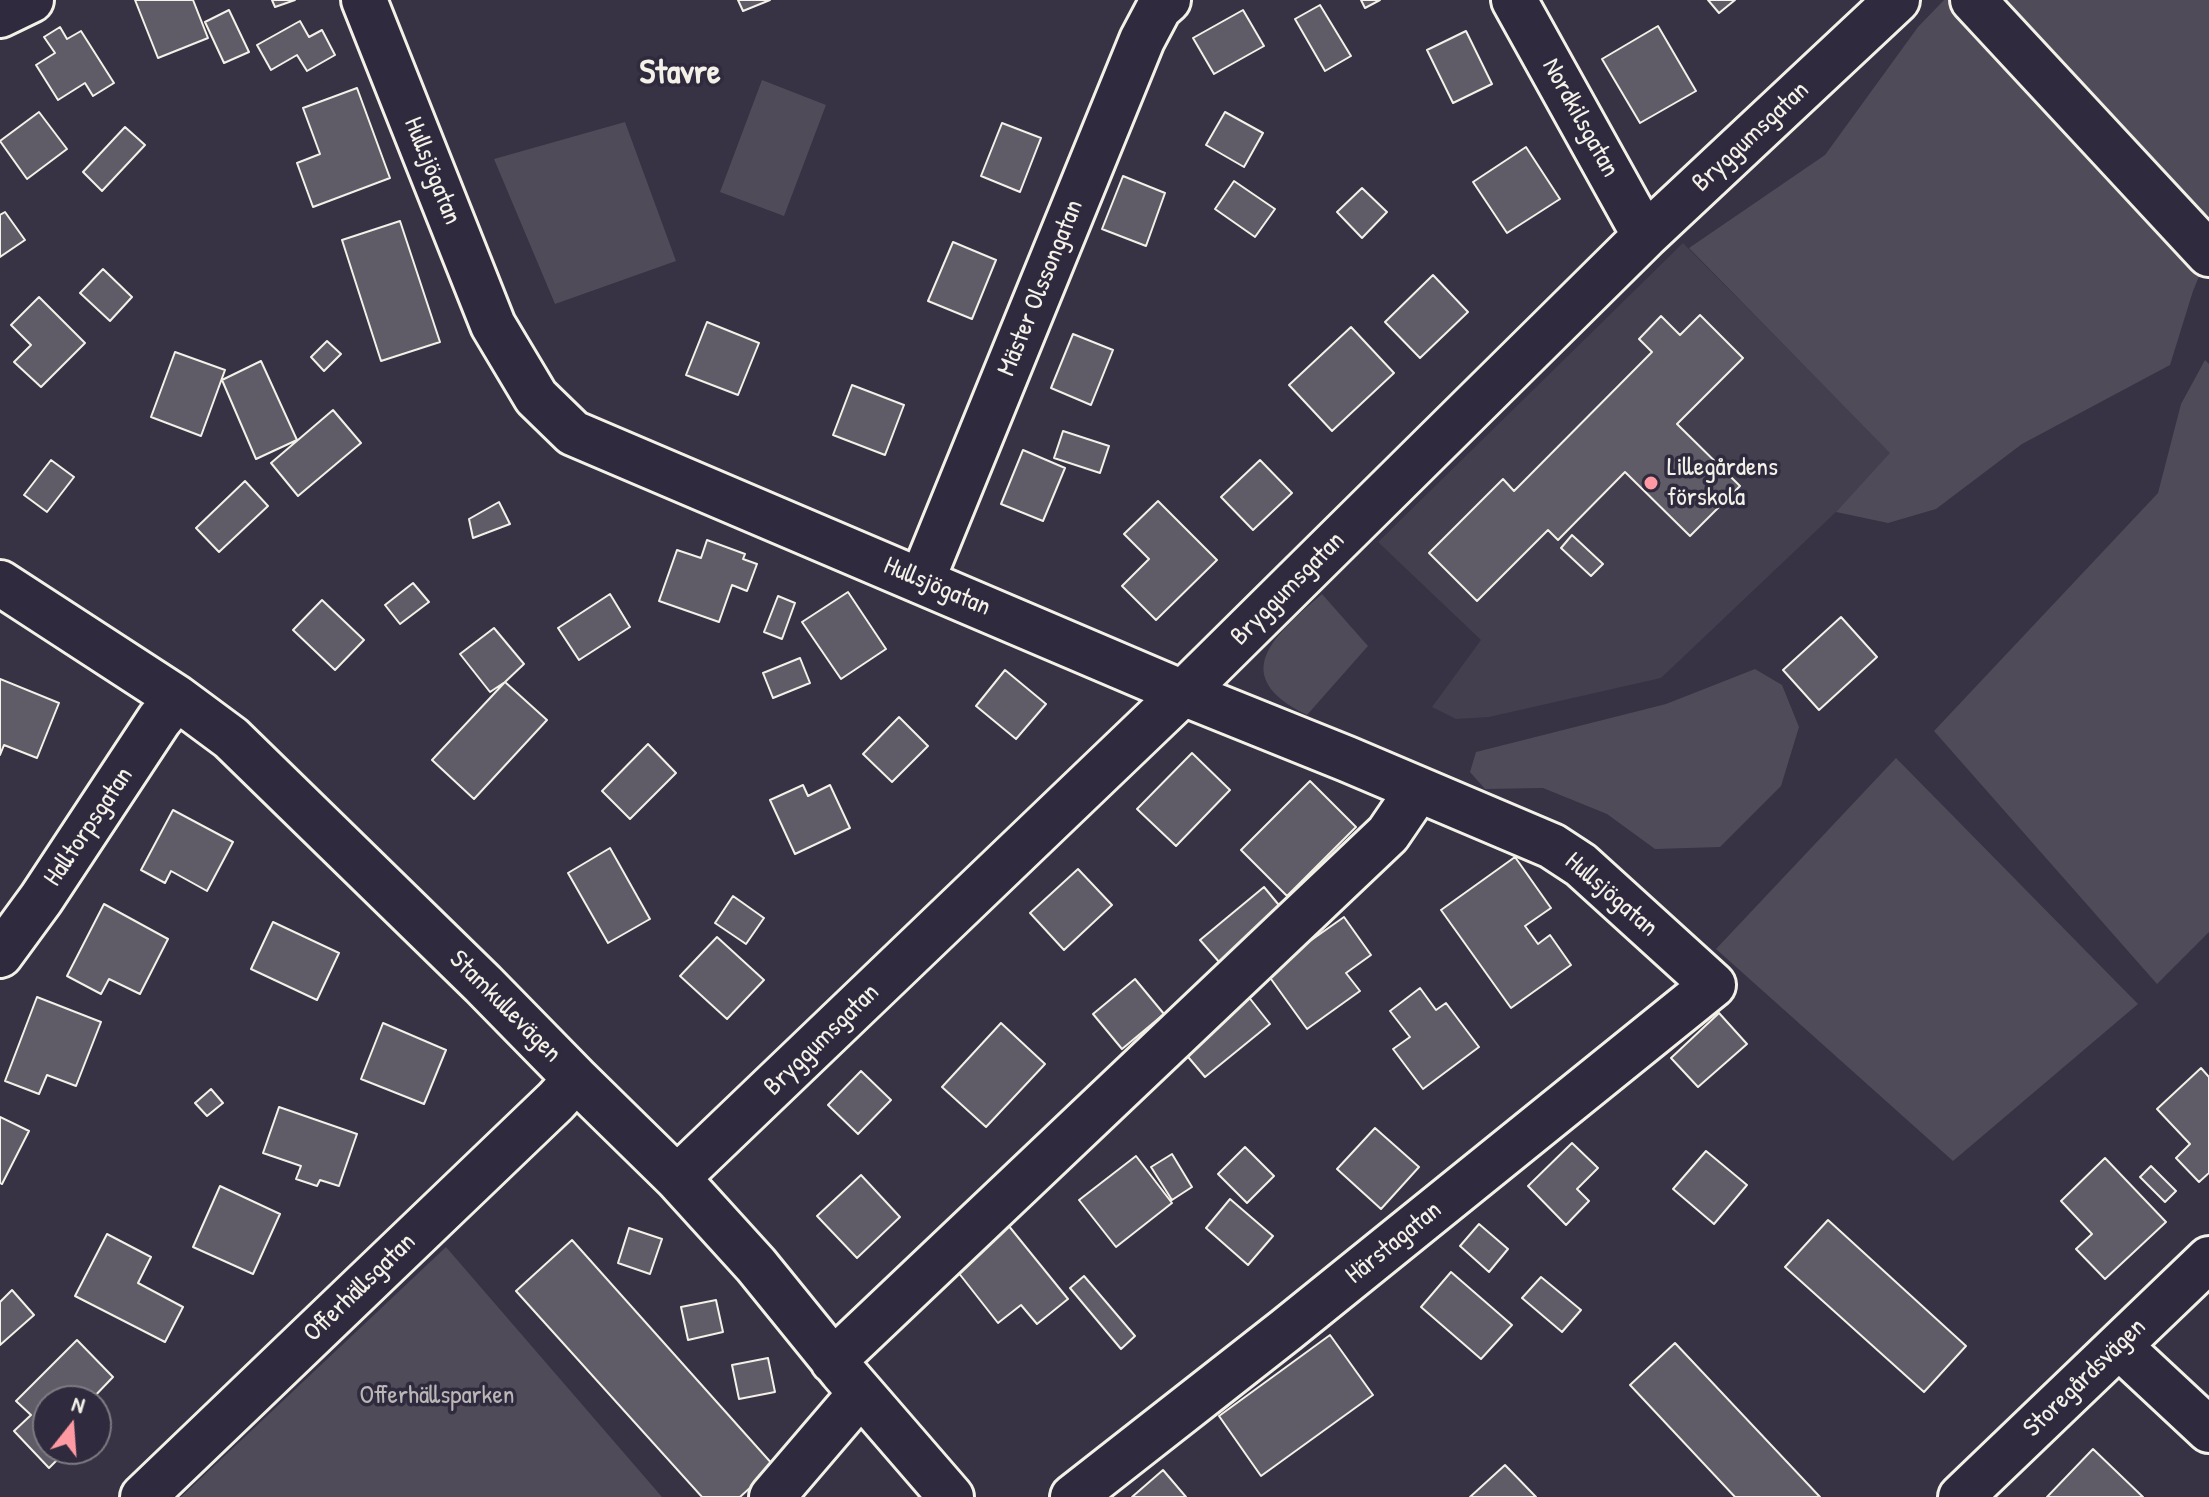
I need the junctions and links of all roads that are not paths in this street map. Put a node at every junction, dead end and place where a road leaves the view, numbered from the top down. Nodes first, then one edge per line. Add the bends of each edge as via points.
1 (31, 0) edge
2 (364, 0) edge
3 (1168, 0) edge
4 (1514, 0) edge
5 (1973, 0) edge
6 (1874, 7) edge
7 (0, 15) edge
8 (1645, 236) junction
9 (2209, 254) edge
10 (922, 580) junction
11 (0, 583) edge
12 (1183, 693) junction
13 (177, 698) junction
14 (1418, 790) junction
15 (0, 955) edge
16 (1713, 985) joint
17 (576, 1079) junction
18 (677, 1178) junction
19 (2209, 1259) edge
20 (2119, 1346) junction
21 (847, 1377) junction
22 (2209, 1430) edge
23 (143, 1497) edge
24 (772, 1497) edge
25 (951, 1497) edge
26 (1073, 1497) edge
27 (1961, 1497) edge

1 - 7 street
2 - 10 street, Hullsjögatan via 493,325 536,397 573,433
3 - 10 street, Mäster Olssongatan via 1142,40
4 - 8 street, Nordkilsgatan
5 - 9 street
6 - 8 street, Bryggumsgatan
8 - 12 street, Bryggumsgatan
10 - 12 street, Hullsjögatan
11 - 13 street, Stamkullevägen
12 - 14 street, Hullsjögatan
12 - 18 street, Bryggumsgatan
13 - 15 street, Halltorpsgatan
13 - 17 street, Stamkullevägen via 231,738
14 - 16 street, Hullsjögatan via 1562,852
14 - 21 street via 1388,834
16 - 26 street, Härstagatan
17 - 18 street, Stamkullevägen
17 - 23 street, Offerhällsgatan
18 - 21 street, Stamkullevägen
19 - 20 street, Storegårdsvägen
20 - 22 street
20 - 27 street, Storegårdsvägen
21 - 24 street
21 - 25 street, Stamkullevägen

